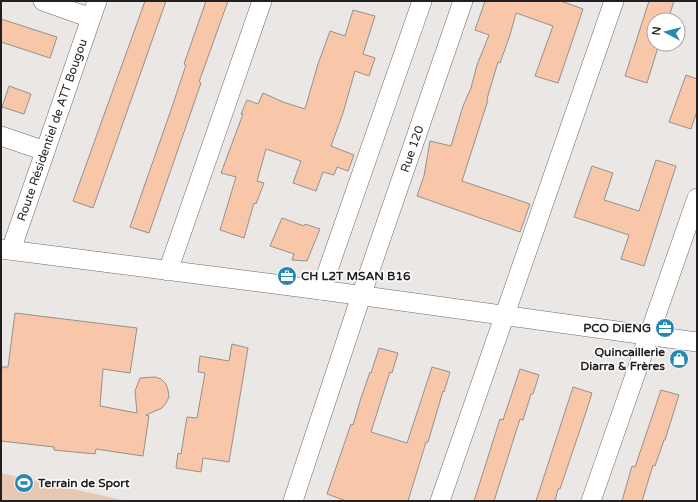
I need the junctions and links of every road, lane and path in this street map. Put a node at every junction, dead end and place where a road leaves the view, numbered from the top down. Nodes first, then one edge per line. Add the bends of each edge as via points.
1 (42, 1) edge
2 (262, 1) edge
3 (422, 1) edge
4 (463, 1) edge
5 (614, 1) edge
6 (94, 10) edge
7 (1, 136) edge
8 (45, 151) junction
9 (697, 198) edge
10 (6, 250) edge
11 (168, 271) junction
12 (321, 290) junction
13 (361, 296) junction
14 (505, 315) junction
15 (649, 335) junction
16 (697, 342) edge
17 (293, 501) edge
18 (440, 501) edge
19 (591, 501) edge

1 - 6 street
2 - 11 street
3 - 12 street
4 - 13 street, Rue 120
5 - 14 street
6 - 8 street, Route Résidentiel de ATT Bougou
7 - 8 street
8 - 10 street, Route Résidentiel de ATT Bougou
9 - 15 street
10 - 11 street
11 - 12 street
12 - 13 street
13 - 14 street
13 - 17 street, Rue 120
14 - 15 street
14 - 18 street
15 - 16 street
15 - 19 street

